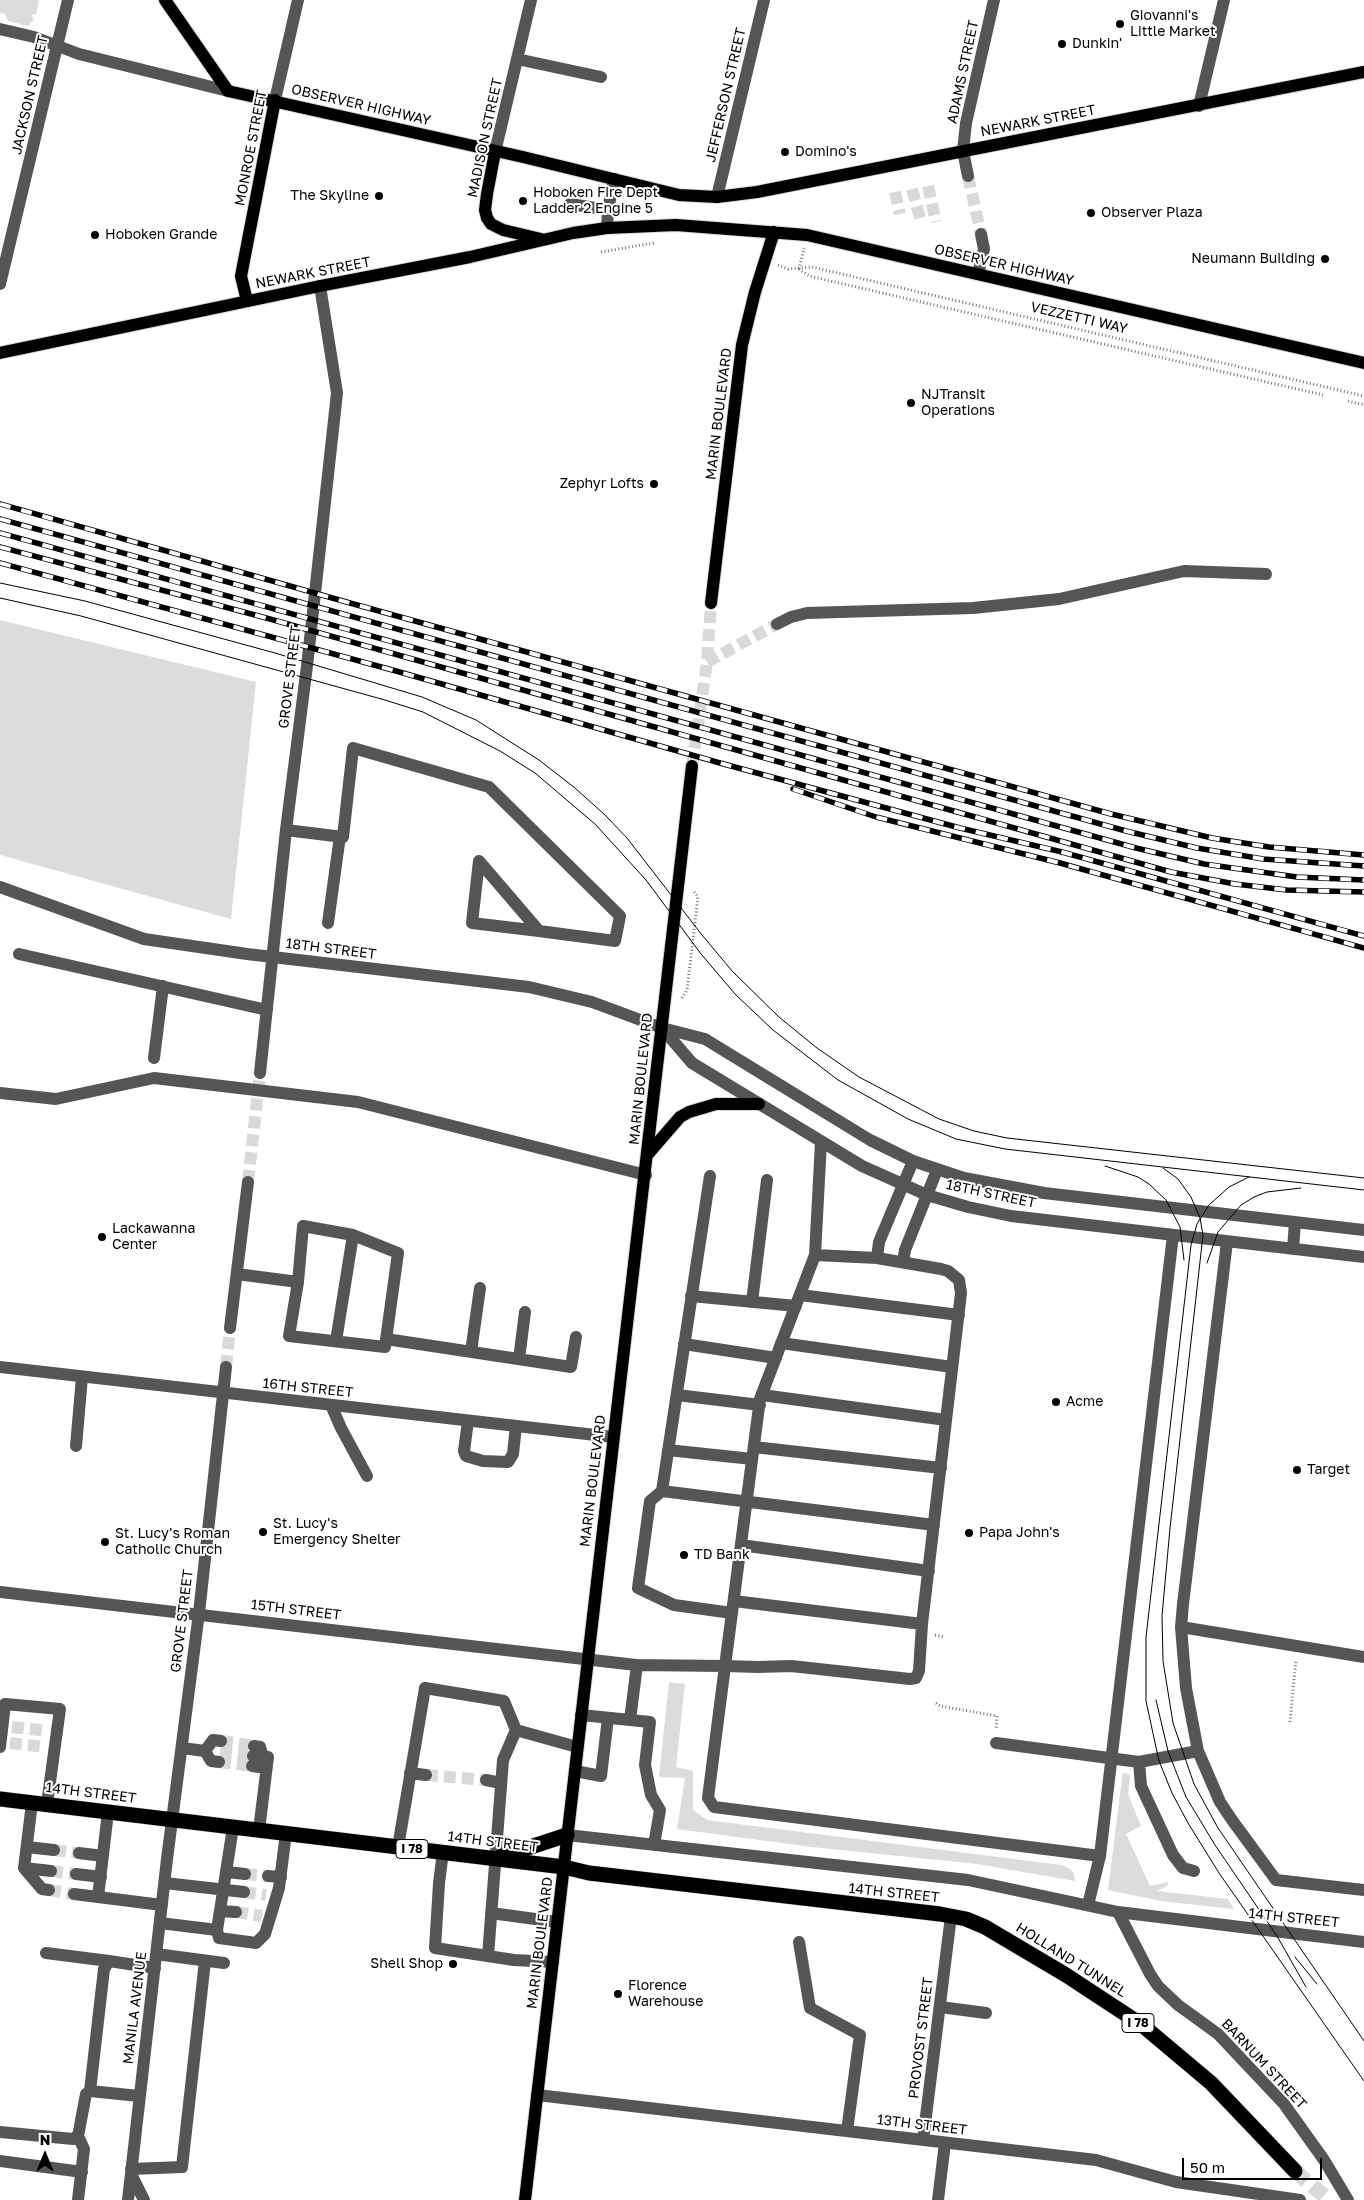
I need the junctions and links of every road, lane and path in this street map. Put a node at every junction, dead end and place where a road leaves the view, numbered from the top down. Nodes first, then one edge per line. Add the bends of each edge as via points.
1 (68, 0) edge
2 (165, 0) edge
3 (298, 0) edge
4 (531, 0) edge
5 (764, 0) edge
6 (994, 0) edge
7 (1224, 0) edge
8 (0, 29) edge
9 (58, 45) junction
10 (518, 59) junction
11 (1364, 72) edge
12 (601, 77) dead end
13 (228, 90) junction
14 (275, 100) junction
15 (1200, 106) junction
16 (963, 151) junction
17 (495, 152) junction
18 (968, 176) tunnel mouth
19 (614, 179) junction
20 (717, 197) junction
21 (570, 204) dead end
22 (608, 210) junction
23 (633, 226) joint
24 (607, 228) junction
25 (774, 232) junction
26 (981, 234) tunnel mouth
27 (547, 240) junction
28 (661, 243) dead end
29 (601, 252) dead end
30 (788, 269) dead end
31 (799, 269) junction
32 (978, 274) junction
33 (0, 284) edge
34 (320, 286) junction
35 (247, 301) junction
36 (0, 353) edge
37 (1364, 364) edge
38 (1323, 395) dead end
39 (1364, 396) edge
40 (1348, 401) dead end
41 (1364, 405) edge
42 (1266, 574) dead end
43 (711, 603) tunnel mouth
44 (777, 624) tunnel mouth
45 (692, 766) tunnel mouth
46 (286, 830) junction
47 (340, 836) junction
48 (0, 887) edge
49 (698, 897) dead end
50 (328, 923) dead end
51 (539, 931) junction
52 (19, 954) dead end
53 (273, 957) junction
54 (163, 986) junction
55 (687, 990) dead end
56 (267, 1010) junction
57 (662, 1028) junction
58 (154, 1058) dead end
59 (260, 1074) tunnel mouth
60 (0, 1093) edge
61 (759, 1104) junction
62 (821, 1142) junction
63 (648, 1154) junction
64 (913, 1161) junction
65 (937, 1170) junction
66 (646, 1175) junction
67 (710, 1176) dead end
68 (767, 1180) dead end
69 (248, 1182) tunnel mouth
70 (903, 1185) junction
71 (928, 1194) junction
72 (1295, 1222) junction
73 (1364, 1230) edge
74 (353, 1235) junction
75 (1173, 1235) junction
76 (1227, 1242) junction
77 (1293, 1249) junction
78 (815, 1255) junction
79 (1364, 1257) edge
80 (877, 1258) junction
81 (903, 1262) junction
82 (237, 1274) junction
83 (298, 1282) junction
84 (480, 1288) dead end
85 (692, 1296) junction
86 (798, 1301) junction
87 (752, 1302) junction
88 (524, 1312) dead end
89 (958, 1315) junction
90 (230, 1328) tunnel mouth
91 (576, 1337) dead end
92 (386, 1339) junction
93 (336, 1341) junction
94 (684, 1344) junction
95 (782, 1344) junction
96 (471, 1352) junction
97 (776, 1358) junction
98 (519, 1359) junction
99 (0, 1367) edge
100 (226, 1367) tunnel mouth
101 (952, 1367) junction
102 (82, 1377) junction
103 (223, 1393) junction
104 (677, 1395) junction
105 (761, 1400) junction
106 (331, 1405) junction
107 (468, 1420) junction
108 (946, 1420) junction
109 (516, 1426) junction
110 (613, 1437) junction
111 (76, 1446) dead end
112 (668, 1450) junction
113 (753, 1453) junction
114 (941, 1468) junction
115 (367, 1476) dead end
116 (662, 1490) junction
117 (747, 1502) junction
118 (934, 1525) junction
119 (741, 1545) junction
120 (929, 1571) junction
121 (0, 1592) edge
122 (733, 1607) junction
123 (199, 1613) junction
124 (922, 1624) junction
125 (1181, 1627) junction
126 (1297, 1647) junction
127 (1364, 1657) edge
128 (587, 1660) junction
129 (637, 1665) junction
130 (725, 1666) junction
131 (936, 1703) dead end
132 (581, 1715) junction
133 (608, 1718) junction
134 (630, 1720) junction
135 (1290, 1722) dead end
136 (516, 1730) junction
137 (996, 1743) joint
138 (3, 1744) edge
139 (578, 1747) junction
140 (182, 1748) junction
141 (205, 1751) junction
142 (1198, 1751) junction
143 (255, 1756) tunnel mouth
144 (1112, 1759) junction
145 (1139, 1762) junction
146 (575, 1771) junction
147 (410, 1773) junction
148 (426, 1775) tunnel mouth
149 (486, 1780) tunnel mouth
150 (501, 1783) junction
151 (0, 1799) edge
152 (40, 1804) junction
153 (108, 1812) junction
154 (173, 1820) junction
155 (233, 1827) junction
156 (259, 1830) junction
157 (286, 1833) junction
158 (567, 1835) junction
159 (654, 1845) junction
160 (27, 1847) junction
161 (398, 1847) junction
162 (54, 1850) tunnel mouth
163 (443, 1852) junction
164 (79, 1853) tunnel mouth
165 (103, 1856) junction
166 (1100, 1856) junction
167 (496, 1859) junction
168 (564, 1867) junction
169 (24, 1868) junction
170 (51, 1871) tunnel mouth
171 (1194, 1871) dead end
172 (227, 1872) junction
173 (76, 1874) tunnel mouth
174 (245, 1874) tunnel mouth
175 (101, 1877) junction
176 (165, 1883) junction
177 (49, 1890) tunnel mouth
178 (224, 1890) junction
179 (1364, 1890) edge
180 (244, 1892) tunnel mouth
181 (74, 1894) tunnel mouth
182 (98, 1897) junction
183 (162, 1905) junction
184 (1088, 1905) junction
185 (220, 1911) junction
186 (236, 1912) tunnel mouth
187 (1118, 1912) junction
188 (491, 1913) junction
189 (952, 1916) junction
190 (558, 1922) junction
191 (160, 1923) junction
192 (217, 1930) junction
193 (799, 1942) dead end
194 (1364, 1942) edge
195 (46, 1953) dead end
196 (156, 1954) junction
197 (488, 1956) junction
198 (109, 1961) junction
199 (205, 1961) junction
200 (553, 1962) junction
201 (224, 1963) dead end
202 (154, 1968) junction
203 (940, 2007) junction
204 (986, 2013) dead end
205 (90, 2091) junction
206 (538, 2095) junction
207 (140, 2096) junction
208 (847, 2131) junction
209 (0, 2132) edge
210 (78, 2136) junction
211 (923, 2140) junction
212 (945, 2143) junction
213 (0, 2161) edge
214 (131, 2171) junction
215 (1295, 2171) tunnel mouth
216 (82, 2172) junction
217 (1265, 2198) edge
218 (1344, 2199) edge
219 (78, 2200) edge
220 (128, 2200) edge
221 (144, 2200) edge
222 (525, 2200) edge
223 (938, 2200) edge
224 (1300, 2200) edge

1 - 9 street, JACKSON STREET
2 - 13 main road
3 - 14 street, MONROE STREET
4 - 10 street, MADISON STREET
5 - 20 street, JEFFERSON STREET
6 - 16 street, ADAMS STREET via 966,123
7 - 15 street
8 - 9 street, OBSERVER HIGHWAY
9 - 13 street, OBSERVER HIGHWAY via 79,54
9 - 33 street, JACKSON STREET
10 - 12 street
10 - 17 street, MADISON STREET
11 - 15 main road, NEWARK STREET
13 - 14 main road, OBSERVER HIGHWAY
14 - 17 main road, OBSERVER HIGHWAY
14 - 35 main road, MONROE STREET via 241,276
15 - 16 main road, NEWARK STREET
16 - 18 street, ADAMS STREET
16 - 20 main road, NEWARK STREET
17 - 19 main road, OBSERVER HIGHWAY
17 - 27 main road, MADISON STREET via 485,210 487,218 503,230
19 - 20 main road, OBSERVER HIGHWAY via 679,195
19 - 22 street
21 - 22 street
22 - 24 street
23 - 24 main road, NEWARK STREET
23 - 25 main road, OBSERVER HIGHWAY via 692,225
24 - 27 main road, NEWARK STREET
25 - 32 main road, OBSERVER HIGHWAY via 821,238
25 - 43 main road, MARIN BOULEVARD via 742,345
26 - 32 street via 984,249
27 - 34 main road, NEWARK STREET
28 - 29 path
30 - 31 path, VEZZETTI WAY
31 - 38 path via 809,276
31 - 39 path, VEZZETTI WAY via 812,267
32 - 37 main road, OBSERVER HIGHWAY
34 - 35 main road, NEWARK STREET
34 - 46 street, GROVE STREET via 337,393
35 - 36 main road, NEWARK STREET
40 - 41 path
42 - 44 street via 1184,571 1075,596 1013,605 807,613
45 - 57 main road, MARIN BOULEVARD
46 - 47 street
46 - 53 street, GROVE STREET
47 - 50 street
47 - 51 street via 343,837 353,748 489,787 620,916 615,941
48 - 53 street, 18TH STREET via 144,939
49 - 55 path
51 - 51 street via 472,923 479,861 533,924
52 - 54 street
53 - 56 street, GROVE STREET
53 - 57 street, 18TH STREET via 552,991
54 - 56 street
54 - 58 street
56 - 59 street, GROVE STREET
57 - 61 street, 18TH STREET via 692,1063
57 - 63 main road, MARIN BOULEVARD
57 - 64 street, 18TH STREET via 705,1039 848,1128
60 - 66 street via 56,1100 154,1078 358,1102
61 - 62 street, 18TH STREET
61 - 63 main road via 716,1104 689,1112
62 - 70 street, 18TH STREET
62 - 78 street
63 - 66 main road, MARIN BOULEVARD
64 - 65 street, 18TH STREET
64 - 70 street
65 - 71 street
65 - 72 street, 18TH STREET via 1044,1193
66 - 110 main road, MARIN BOULEVARD
67 - 85 street
68 - 87 street
69 - 82 street
70 - 71 street, 18TH STREET
70 - 80 street via 879,1242
71 - 75 street, 18TH STREET via 1011,1216
71 - 81 street
72 - 73 street, 18TH STREET
72 - 77 street
74 - 83 street via 303,1226
74 - 92 street via 398,1253
74 - 93 street
75 - 76 street, 18TH STREET
75 - 144 street
76 - 77 street, 18TH STREET
76 - 125 street
77 - 79 street, 18TH STREET
78 - 80 street
78 - 86 street
80 - 81 street
81 - 89 street via 941,1268 954,1275 961,1286
82 - 83 street
82 - 90 street
83 - 93 street via 289,1336
84 - 96 street
85 - 87 street
85 - 94 street
86 - 87 street
86 - 89 street
86 - 95 street
88 - 98 street
89 - 101 street
91 - 98 street via 571,1367
92 - 93 street via 385,1347
92 - 96 street
94 - 97 street
94 - 104 street
95 - 97 street
95 - 101 street
96 - 98 street
97 - 105 street
99 - 102 street, 16TH STREET
100 - 103 street, GROVE STREET
101 - 108 street
102 - 103 street, 16TH STREET
102 - 111 street
103 - 106 street, 16TH STREET
103 - 123 street, GROVE STREET
104 - 105 street
104 - 112 street
105 - 108 street
105 - 113 street
106 - 107 street, 16TH STREET
106 - 115 street
107 - 109 street, 16TH STREET
107 - 109 street via 464,1451 466,1456 483,1461 508,1462 513,1454
108 - 114 street
109 - 110 street, 16TH STREET
110 - 128 main road, MARIN BOULEVARD
112 - 113 street
112 - 116 street
113 - 114 street
113 - 117 street
114 - 118 street
116 - 117 street
116 - 122 street via 650,1501 638,1588 674,1605
117 - 118 street
117 - 119 street
118 - 120 street
119 - 120 street
119 - 122 street
120 - 124 street
121 - 123 street, 15TH STREET
122 - 124 street
122 - 130 street
123 - 128 street, 15TH STREET
123 - 140 street, GROVE STREET
124 - 130 street, 15TH STREET via 916,1678 791,1666
125 - 126 street
125 - 142 street via 1186,1688
126 - 127 street
126 - 135 path
128 - 129 street, 15TH STREET
128 - 132 main road, MARIN BOULEVARD
129 - 130 street, 15TH STREET
129 - 134 street
130 - 166 street via 708,1798 714,1807
131 - 137 path via 997,1716
132 - 133 street
132 - 139 main road, MARIN BOULEVARD
133 - 134 street
133 - 146 street via 601,1776
134 - 159 street via 650,1722 645,1764 651,1795 660,1810
136 - 139 street
136 - 147 street via 504,1701 425,1688
136 - 150 street via 503,1760
137 - 144 street
138 - 152 street via 7,1727 5,1704 60,1709 52,1731
139 - 146 main road, MARIN BOULEVARD
140 - 141 street
140 - 154 street, GROVE STREET
141 - 141 street via 213,1740 220,1752 211,1761
142 - 145 street
142 - 179 street via 1220,1802 1276,1880
143 - 156 street via 268,1757
144 - 145 street
144 - 166 street
145 - 171 street via 1141,1786 1169,1847 1183,1868
146 - 158 main road, MARIN BOULEVARD
147 - 148 street
147 - 161 street
149 - 150 street
150 - 167 street
151 - 152 highway, 14TH STREET / I 78
152 - 153 highway, 14TH STREET / I 78
152 - 160 street
153 - 154 highway, 14TH STREET / I 78
153 - 165 street
154 - 155 highway, 14TH STREET / I 78
154 - 176 street, MANILA AVENUE
155 - 156 highway, 14TH STREET / I 78
155 - 172 street
156 - 157 highway, 14TH STREET / I 78
157 - 161 highway, 14TH STREET / I 78
157 - 192 street via 274,1876 265,1934 256,1943 219,1938
158 - 159 street, 14TH STREET
158 - 167 highway
158 - 168 main road, MARIN BOULEVARD
159 - 184 street, 14TH STREET via 968,1880
160 - 162 street
160 - 169 street
161 - 163 highway, 14TH STREET / I 78
163 - 167 highway, 14TH STREET / I 78
163 - 197 street via 435,1948
164 - 165 street
165 - 175 street
166 - 184 street
167 - 168 highway, 14TH STREET / I 78
167 - 188 street
168 - 189 highway, 14TH STREET / I 78 via 608,1876
168 - 190 main road, MARIN BOULEVARD
169 - 170 street
169 - 177 street via 42,1889
172 - 174 street
172 - 178 street
173 - 175 street
175 - 182 street
176 - 178 street
176 - 183 street, MANILA AVENUE
178 - 180 street
178 - 185 street
181 - 182 street
182 - 183 street
183 - 191 street, MANILA AVENUE
184 - 187 street, 14TH STREET
185 - 186 street
185 - 192 street
187 - 194 street, 14TH STREET
187 - 218 street, BARNUM STREET via 1158,1986 1218,2034 1273,2091 1310,2137
188 - 190 street
188 - 197 street
189 - 203 street, PROVOST STREET
189 - 215 highway, HOLLAND TUNNEL / I 78 via 985,1927 1080,1983 1142,2026 1212,2083
190 - 200 main road, MARIN BOULEVARD
191 - 192 street
191 - 196 street, MANILA AVENUE
193 - 208 street via 810,2008 860,2035
195 - 198 street
196 - 199 street
196 - 202 street, MANILA AVENUE
197 - 200 street
198 - 202 street
198 - 205 street via 104,1969
199 - 201 street
199 - 214 street via 182,2167
200 - 206 main road, MARIN BOULEVARD
202 - 207 street, MANILA AVENUE
203 - 204 street
203 - 211 street, PROVOST STREET
205 - 207 street
205 - 210 street via 83,2101
206 - 208 street, 13TH STREET
206 - 222 main road, MARIN BOULEVARD
207 - 214 street, MANILA AVENUE
208 - 211 street, 13TH STREET
209 - 210 street via 67,2139
210 - 216 street via 84,2149
211 - 212 street, 13TH STREET
212 - 217 street, 13TH STREET via 1096,2160 1176,2182
212 - 223 street
213 - 216 street
214 - 220 street, MANILA AVENUE
214 - 221 street
216 - 219 street
217 - 224 street, 13TH STREET

